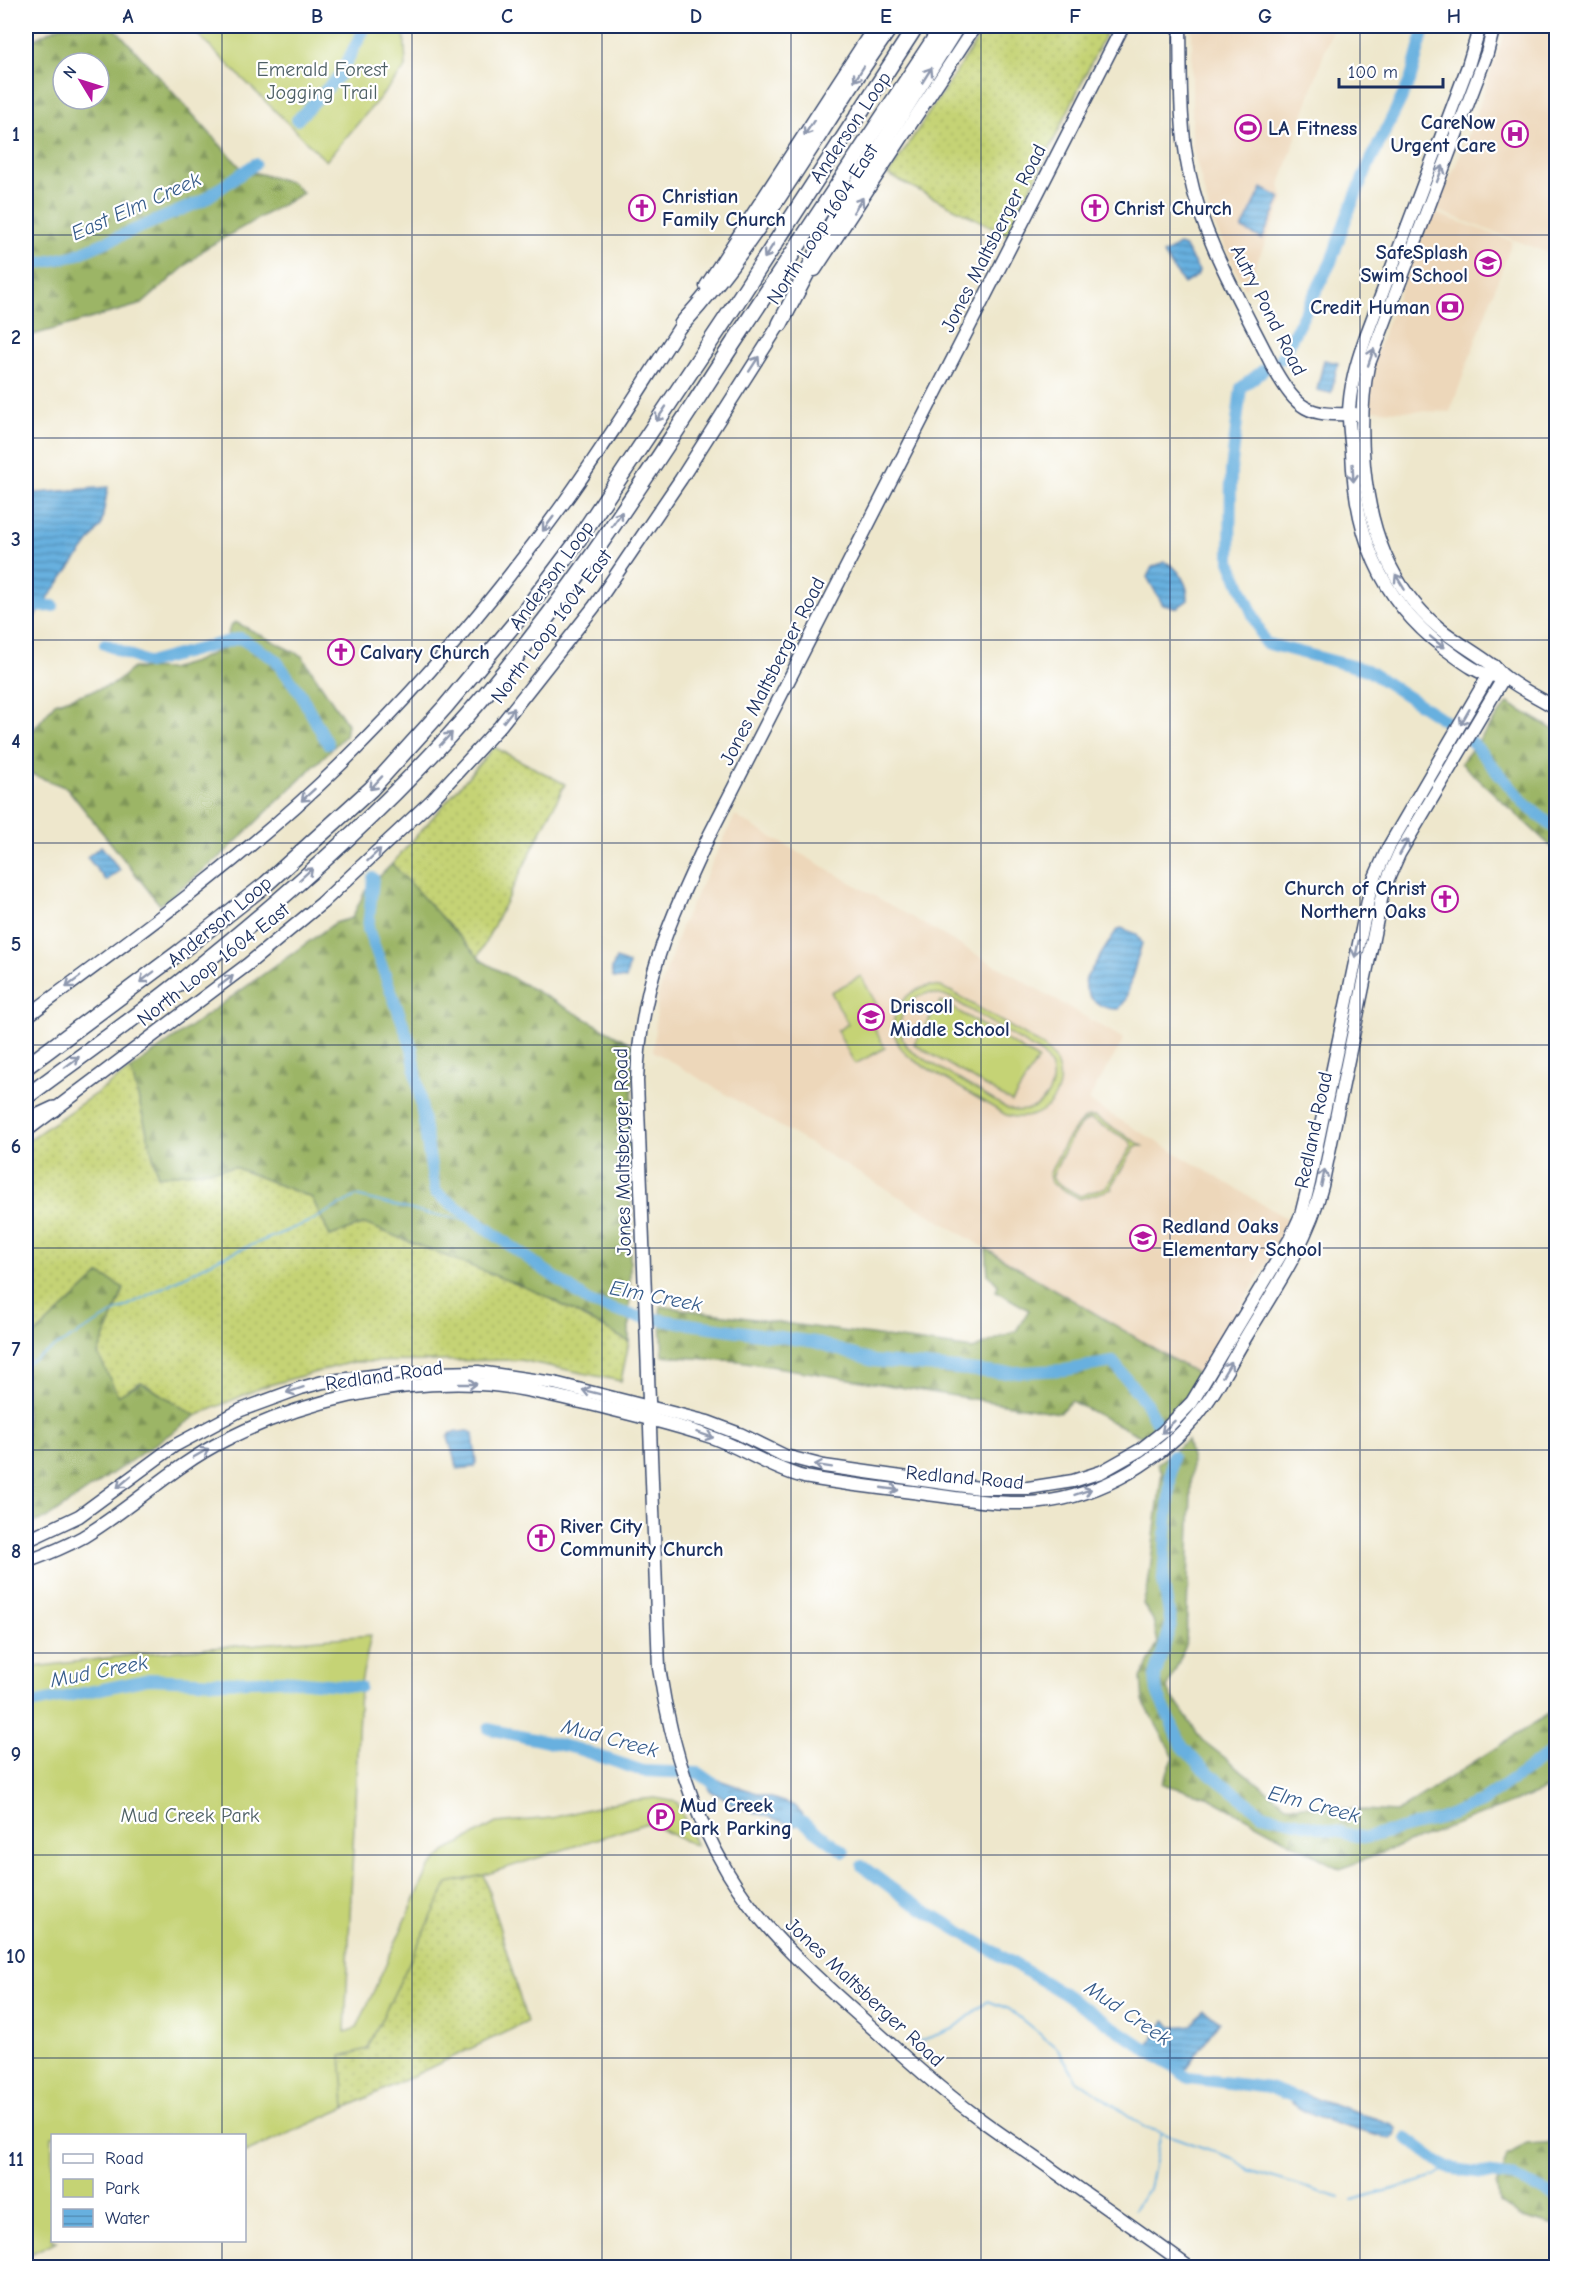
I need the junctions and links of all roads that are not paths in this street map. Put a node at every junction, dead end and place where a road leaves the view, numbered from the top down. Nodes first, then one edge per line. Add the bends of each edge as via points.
1 (875, 26) edge
2 (891, 26) edge
3 (916, 26) edge
4 (943, 26) edge
5 (957, 26) edge
6 (975, 26) edge
7 (1123, 26) edge
8 (1180, 26) edge
9 (1480, 26) edge
10 (1494, 26) edge
11 (1419, 215) junction
12 (682, 324) junction
13 (780, 324) junction
14 (1356, 414) junction
15 (1492, 671) junction
16 (1504, 677) junction
17 (1557, 708) edge
18 (26, 1017) edge
19 (26, 1068) edge
20 (26, 1097) edge
21 (54, 1109) junction
22 (26, 1122) edge
23 (26, 1131) edge
24 (648, 1412) junction
25 (59, 1527) junction
26 (26, 1541) edge
27 (67, 1545) junction
28 (26, 1563) edge
29 (1190, 2268) edge

1 -> 12 main road
2 -> 12 highway via 780,192 706,297
3 -> 19 highway, Anderson Loop via 574,546 445,707 371,789 266,884
20 -> 4 highway, Anderson Loop via 179,983 271,906 378,808 448,737 521,652 648,475
13 -> 5 highway via 834,222
13 -> 6 main road, North Loop 1604 East
7 - 24 main road, Jones Maltsberger Road via 709,836 666,931 647,991 638,1053
8 - 14 main road, Autry Pond Road via 1185,148 1209,234 1286,389 1308,411
9 - 11 main road
11 -> 10 main road via 1487,53
11 - 14 main road via 1368,366
12 -> 18 main road via 563,505 421,681 341,764 247,850
21 -> 13 main road, North Loop 1604 East via 247,966 322,903 430,802 501,726 594,608
14 - 15 main road via 1369,509 1379,543 1407,593 1426,617
15 - 16 main road
15 -> 24 main road, Redland Road via 1388,848 1371,886 1309,1183 1295,1229 1192,1402 1152,1442 1116,1465 1073,1481 1019,1489 979,1488 807,1464 726,1428
16 - 17 main road
24 -> 16 main road, Redland Road via 722,1441 771,1467 804,1477 989,1502 1031,1503 1078,1494 1127,1473 1170,1444 1205,1405 1313,1219 1383,890 1399,854
21 - 22 highway
21 - 23 main road, North Loop 1604 East
24 -> 25 main road, Redland Road via 554,1383 487,1373 388,1374 323,1382 281,1394 213,1424 155,1459 102,1501
27 -> 24 main road, Redland Road via 207,1450 255,1426 328,1401 420,1386 480,1384
24 - 29 main road, Jones Maltsberger Road via 659,1668 672,1740 692,1799 728,1874 767,1928 805,1967 933,2082
25 - 26 main road, Redland Road
25 - 27 main road
27 - 28 main road, Redland Road

